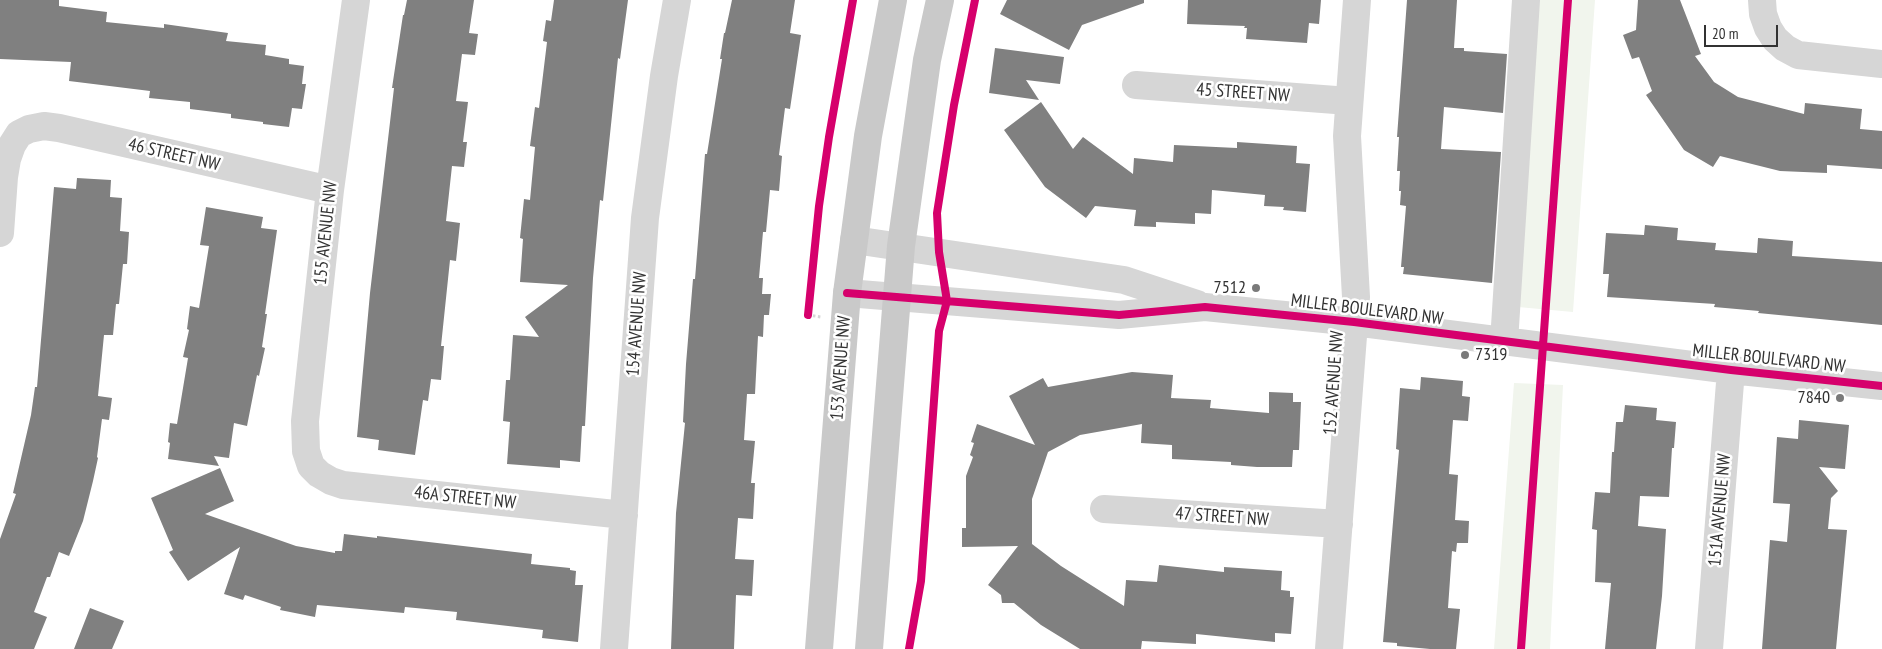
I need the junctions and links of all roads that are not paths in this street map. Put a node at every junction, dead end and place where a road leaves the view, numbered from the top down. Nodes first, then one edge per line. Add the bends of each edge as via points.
1 (356, 0) edge
2 (677, 0) edge
3 (893, 0) edge
4 (940, 0) edge
5 (1357, 0) edge
6 (1526, 0) edge
7 (1762, 0) edge
8 (1882, 64) edge
9 (1136, 85) dead end
10 (1349, 101) junction
11 (330, 190) junction
12 (0, 233) edge
13 (854, 240) junction
14 (901, 246) junction
15 (847, 293) junction
16 (898, 298) junction
17 (1205, 307) junction
18 (1354, 322) junction
19 (1504, 342) junction
20 (1731, 370) junction
21 (1882, 386) edge
22 (311, 466) joint
23 (1104, 509) dead end
24 (624, 515) junction
25 (1339, 524) junction
26 (614, 649) edge
27 (819, 649) edge
28 (870, 649) edge
29 (1329, 649) edge
30 (1709, 649) edge

1 - 11 street, 155 AVENUE NW
2 - 24 street, 154 AVENUE NW via 645,218
3 - 13 main road, 153 AVENUE NW via 868,136
4 - 14 main road via 927,60
5 - 10 street, 152 AVENUE NW
6 - 19 street
7 - 8 street via 1768,28 1776,40 1798,55
9 - 10 street, 45 STREET NW
10 - 18 street, 152 AVENUE NW via 1348,156 1356,284
11 - 12 street, 46 STREET NW via 44,126 19,134 12,145 7,158
11 - 22 street, 155 AVENUE NW via 306,422 306,450
13 - 14 street, MILLER BOULEVARD NW
13 - 15 main road, 153 AVENUE NW
14 - 16 main road
14 - 17 street, MILLER BOULEVARD NW via 1124,280
15 - 16 street, MILLER BOULEVARD NW
15 - 27 main road, 153 AVENUE NW
16 - 17 street, MILLER BOULEVARD NW via 1119,315
16 - 28 main road
17 - 18 street, MILLER BOULEVARD NW
18 - 19 street, MILLER BOULEVARD NW
18 - 25 street, 152 AVENUE NW
19 - 20 street, MILLER BOULEVARD NW
20 - 21 street, MILLER BOULEVARD NW
20 - 30 street, 151A AVENUE NW
22 - 24 street, 46A STREET NW via 319,474 343,485
23 - 25 street, 47 STREET NW
24 - 26 street, 154 AVENUE NW
25 - 29 street, 152 AVENUE NW

